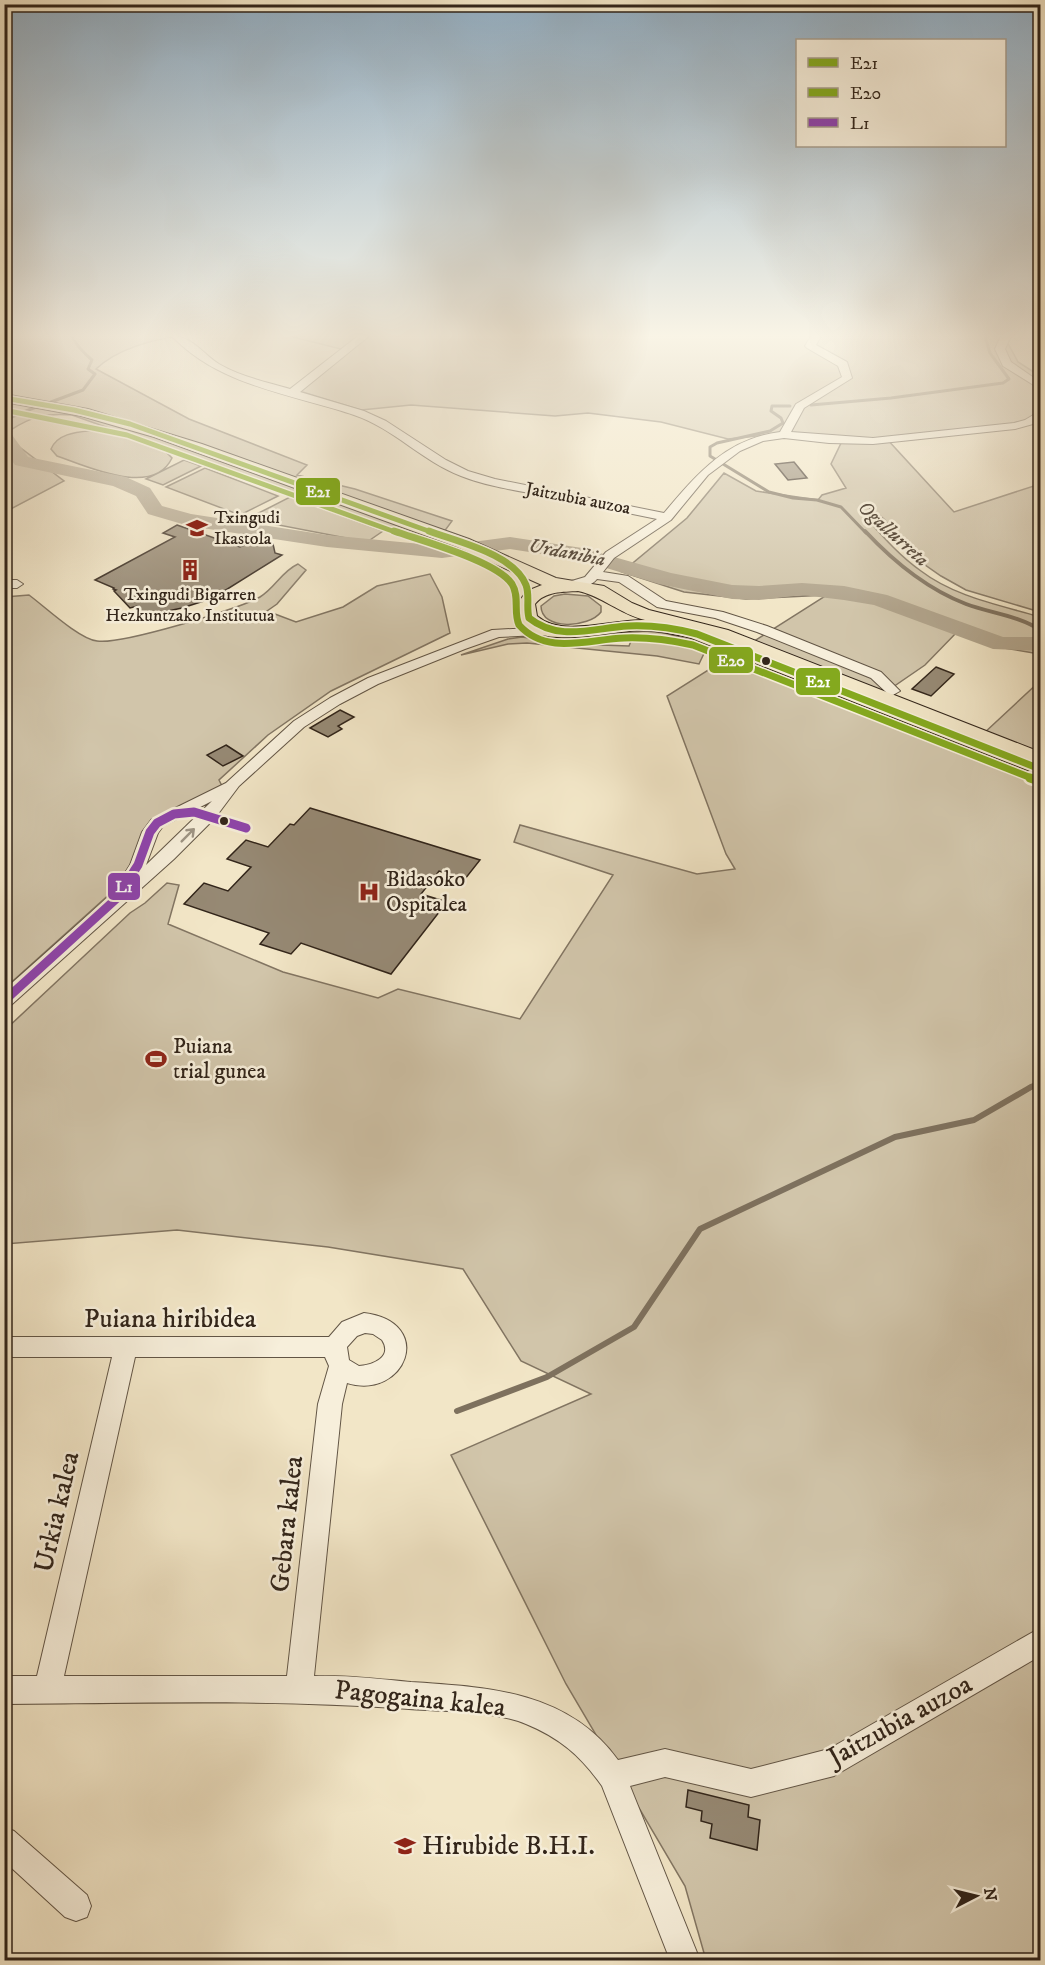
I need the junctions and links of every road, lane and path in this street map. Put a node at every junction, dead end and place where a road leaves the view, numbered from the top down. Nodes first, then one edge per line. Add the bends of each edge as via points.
1 (140, 428) edge
2 (389, 428) edge
3 (788, 428) edge
4 (1003, 428) edge
5 (979, 431) junction
6 (1041, 431) edge
7 (784, 435) junction
8 (668, 517) junction
9 (511, 565) junction
10 (600, 583) junction
11 (566, 586) junction
12 (526, 605) junction
13 (600, 628) junction
14 (553, 631) junction
15 (497, 633) junction
16 (893, 691) dead end
17 (1041, 759) edge
18 (1041, 769) edge
19 (234, 783) junction
20 (174, 814) junction
21 (209, 815) junction
22 (150, 832) junction
23 (168, 855) junction
24 (116, 899) junction
25 (4, 1001) edge
26 (4, 1347) edge
27 (126, 1347) junction
28 (337, 1357) joint
29 (1041, 1641) edge
30 (299, 1688) junction
31 (4, 1690) edge
32 (47, 1690) junction
33 (612, 1776) junction
34 (4, 1841) edge
35 (76, 1906) dead end
36 (685, 1960) edge

1 - 9 main road via 490,553
2 - 8 street, Jaitzubia auzoa via 464,473
3 - 7 street
4 - 5 street, Jaitzubia auzoa
5 - 6 street, Jaitzubia auzoa
5 - 7 street, Jaitzubia auzoa via 862,441
7 - 8 street, Jaitzubia auzoa via 747,442 736,449 701,476
8 - 10 street, Jaitzubia auzoa via 610,555
9 - 11 main road via 539,579
9 - 12 main road via 522,578
10 - 11 main road
10 - 13 main road via 617,608 616,615
10 - 16 street via 623,579 662,604 718,615 762,630 876,675
10 - 17 main road via 643,614 722,634
11 - 12 main road via 541,591
12 - 14 main road via 532,621
12 - 15 street via 516,619
13 - 14 main road via 576,633
13 - 18 main road via 652,626 697,634
14 - 15 street
15 - 19 street via 412,664 335,701 299,724
19 - 20 street
19 - 21 street
20 - 21 street
20 - 22 street
23 -> 21 street
22 - 23 street via 152,846
22 - 24 street via 138,865
23 - 24 street
24 - 25 street
26 - 27 street, Puiana hiribidea
27 - 28 street, Puiana hiribidea
27 - 32 street, Urkia kalea
28 - 30 street, Gebara kalea
29 - 33 street, Jaitzubia auzoa via 834,1762 751,1783 665,1762
30 - 32 street, Pagogaina kalea
30 - 33 street, Pagogaina kalea via 479,1700 528,1710 574,1734 595,1752
31 - 32 street, Pagogaina kalea
33 - 36 street, Pagogaina kalea
34 - 35 street

